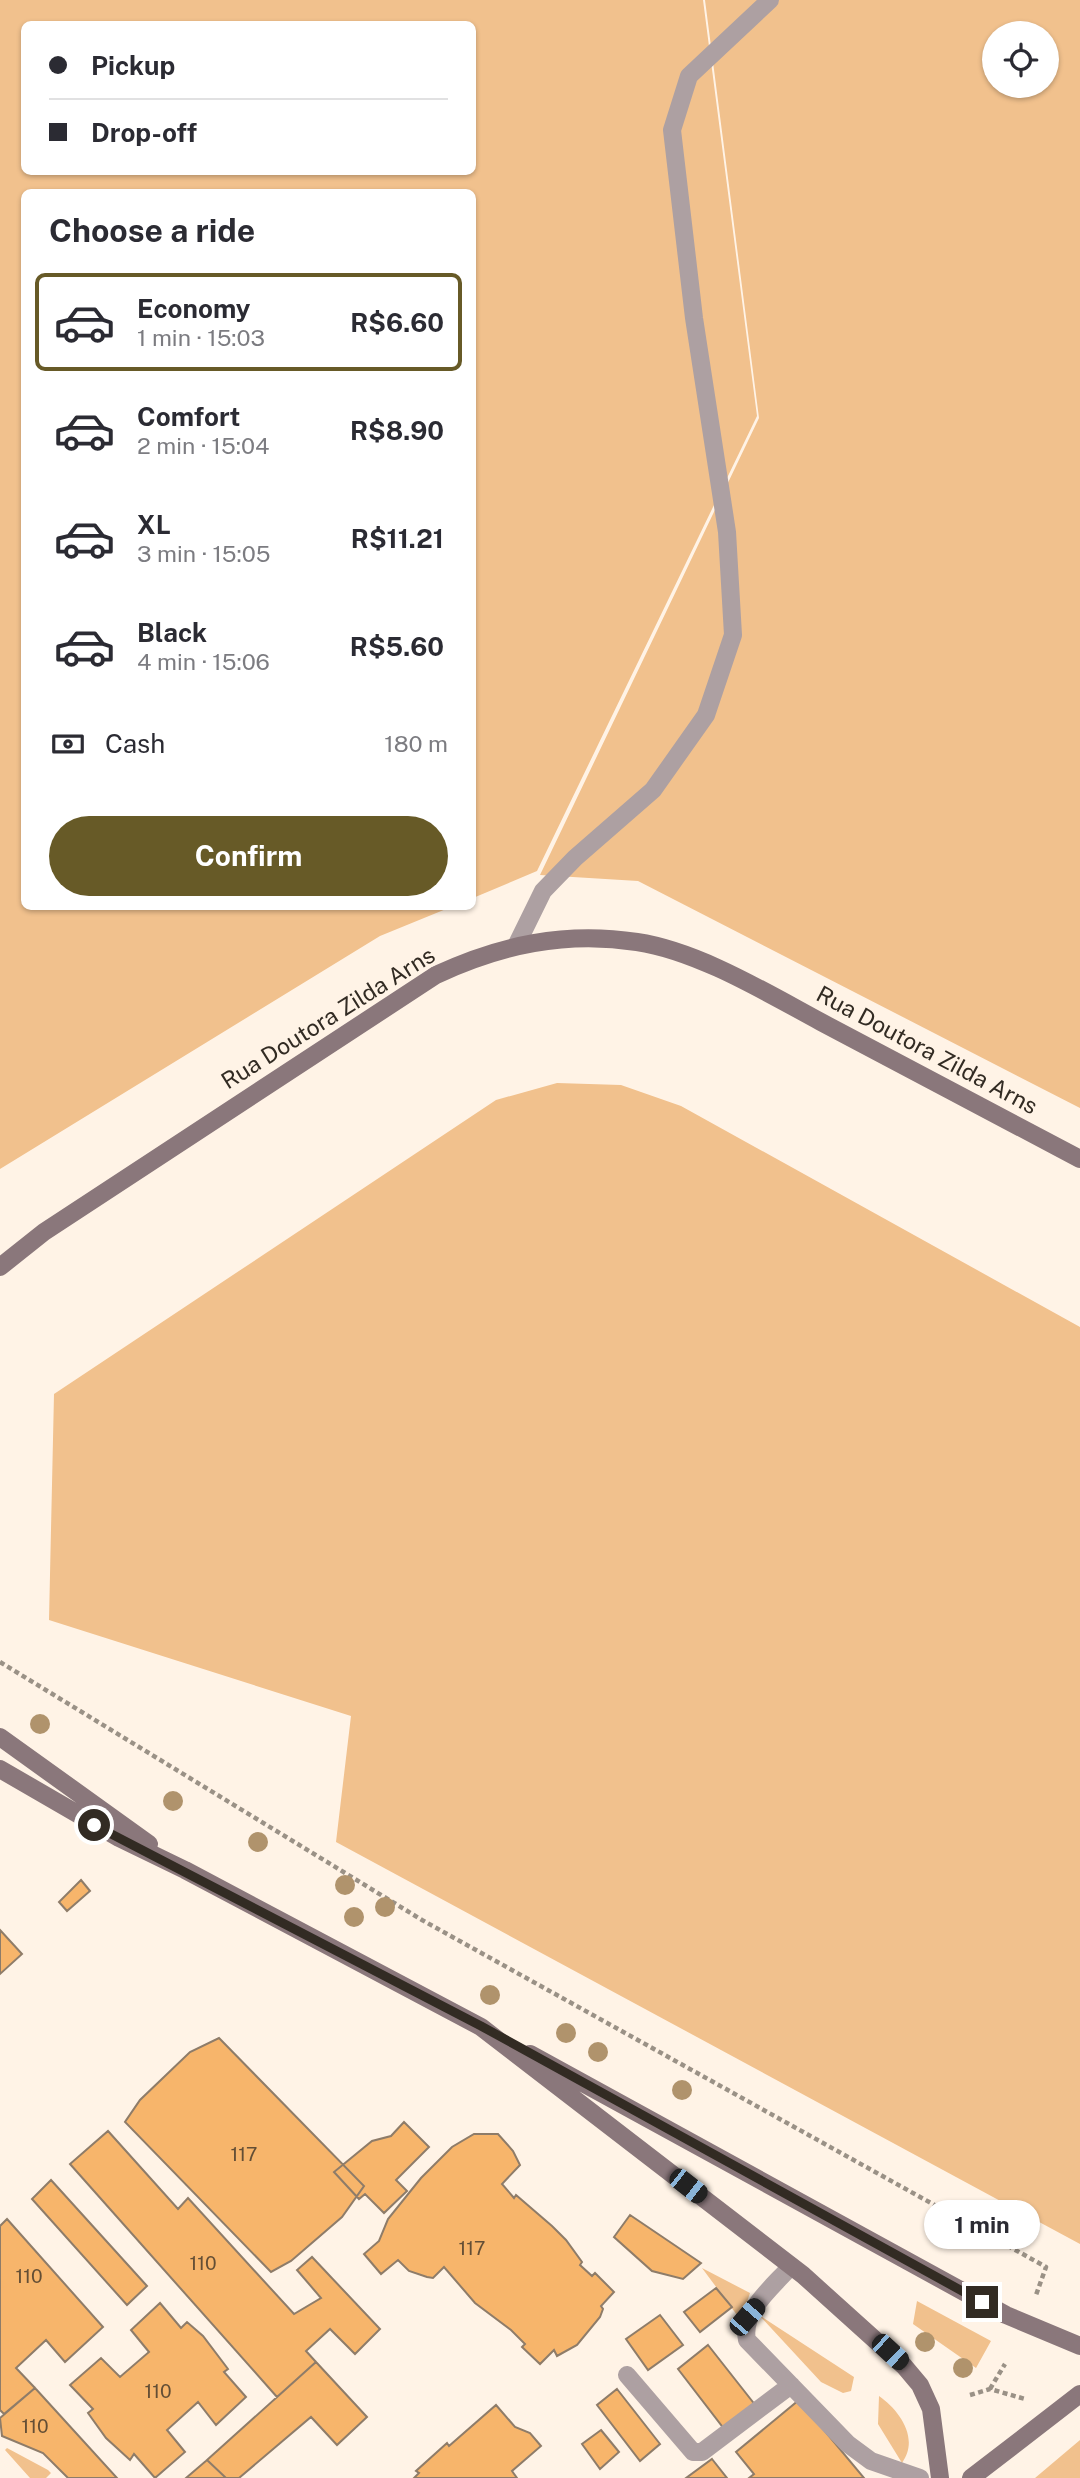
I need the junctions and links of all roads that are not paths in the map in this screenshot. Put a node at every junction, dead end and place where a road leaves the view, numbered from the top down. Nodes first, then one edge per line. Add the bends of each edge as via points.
1 (770, 0) edge
2 (517, 944) junction
3 (1080, 1159) edge
4 (44, 1232) junction
5 (0, 1251) edge
6 (0, 1267) edge
7 (0, 1737) edge
8 (0, 1769) edge
9 (186, 1870) junction
10 (481, 2026) junction
11 (791, 2266) junction
12 (1080, 2346) edge
13 (627, 2375) dead end
14 (791, 2385) junction
15 (1080, 2394) edge
16 (920, 2478) edge
17 (940, 2478) edge
18 (971, 2478) edge

1 - 2 lane via 689,76 673,130 694,318 727,532 733,635 706,715 653,790 543,891
2 - 3 main road, Rua Doutora Zilda Arns via 598,938 675,952 778,999
2 - 4 main road, Rua Doutora Zilda Arns via 477,956 425,981
4 - 5 main road
4 - 6 main road
7 - 9 main road
8 - 9 main road via 119,1839
9 - 10 main road
10 - 11 main road
10 - 12 main road via 1006,2315
11 - 14 lane via 747,2317 744,2328 747,2340
11 - 17 main road via 862,2326 920,2385 936,2430
13 - 14 lane via 693,2452 702,2452
14 - 16 lane via 848,2444 871,2461
15 - 18 main road

